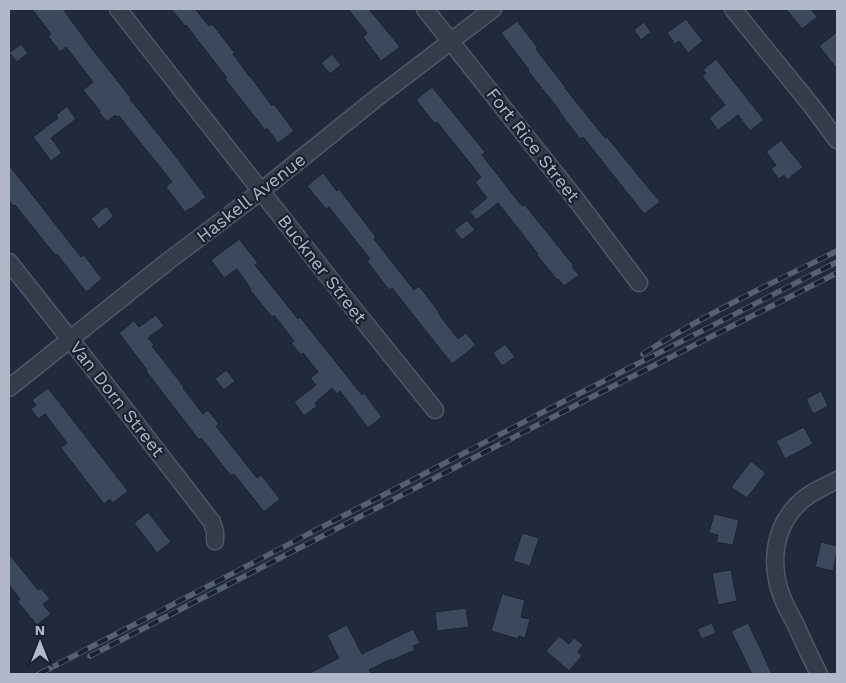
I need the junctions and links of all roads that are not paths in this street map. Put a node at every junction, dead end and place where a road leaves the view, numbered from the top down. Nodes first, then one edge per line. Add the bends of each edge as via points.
1 (118, 9) edge
2 (425, 9) edge
3 (493, 9) edge
4 (733, 9) edge
5 (451, 41) junction
6 (837, 140) edge
7 (261, 191) junction
8 (9, 262) edge
9 (639, 283) dead end
10 (70, 340) junction
11 (9, 388) edge
12 (435, 410) dead end
13 (837, 480) edge
14 (215, 541) dead end
15 (819, 674) edge

1 - 7 street, Buckner Street
2 - 5 street, Fort Rice Street
3 - 5 street, Haskell Avenue
4 - 6 street
5 - 7 street, Haskell Avenue
5 - 9 street, Fort Rice Street
7 - 10 street, Haskell Avenue
7 - 12 street, Buckner Street
8 - 10 street, Van Dorn Street
10 - 11 street, Haskell Avenue
10 - 14 street, Van Dorn Street via 212,522
13 - 15 street via 798,503 787,516 775,547 777,581

